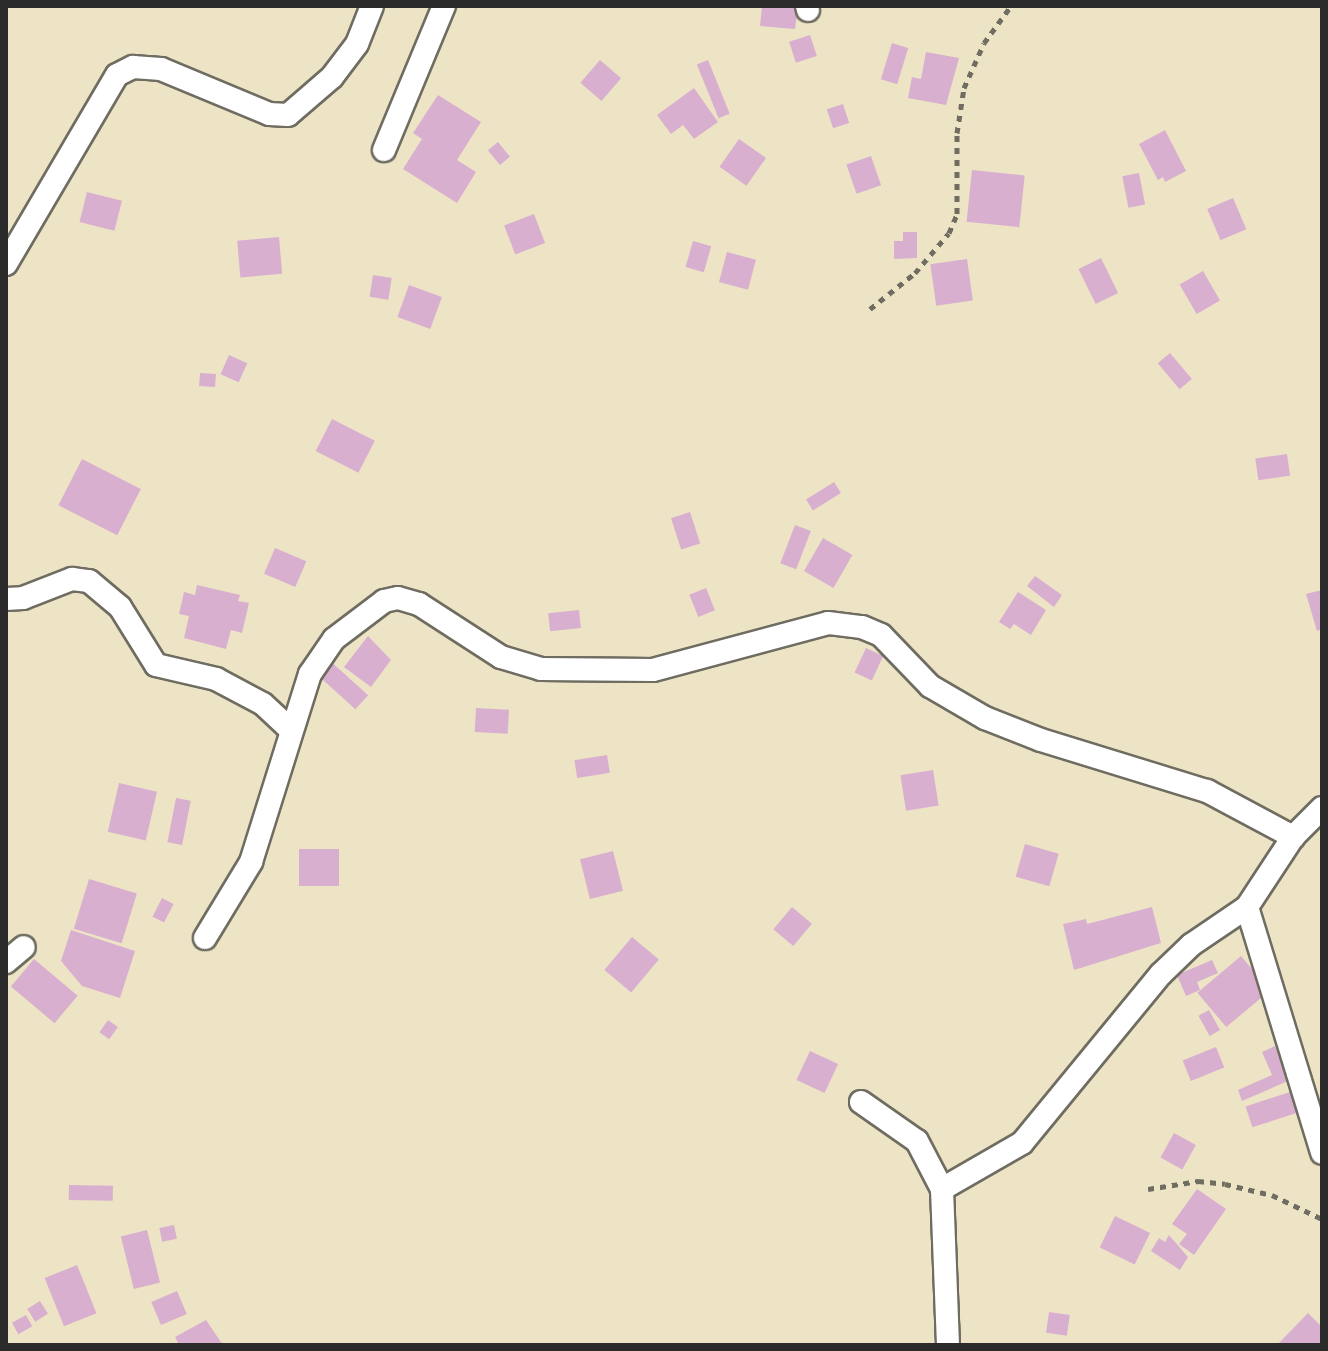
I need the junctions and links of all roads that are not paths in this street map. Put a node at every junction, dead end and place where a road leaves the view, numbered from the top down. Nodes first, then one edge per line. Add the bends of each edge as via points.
1 (372, 6) edge
2 (444, 6) edge
3 (384, 150) dead end
4 (6, 264) edge
5 (6, 599) edge
6 (291, 730) junction
7 (1322, 808) edge
8 (1293, 837) junction
9 (1247, 907) junction
10 (205, 938) dead end
11 (24, 947) dead end
12 (6, 962) edge
13 (861, 1102) dead end
14 (1322, 1153) edge
15 (942, 1189) junction
16 (948, 1345) edge

1 - 4 street via 357,44 332,77 288,115 269,114 161,69 133,67 117,75
2 - 3 street
5 - 6 street via 72,579 89,581 120,607 156,665 216,679 263,704
6 - 8 street via 310,674 334,639 384,601 398,598 419,604 501,657 541,669 653,670 828,623 881,635 930,686 985,718 1207,791
6 - 10 street via 251,862
7 - 8 street
8 - 9 street
9 - 14 street
9 - 15 street via 1191,945 1161,974 1022,1143
11 - 12 street
13 - 15 street via 917,1141
15 - 16 street

